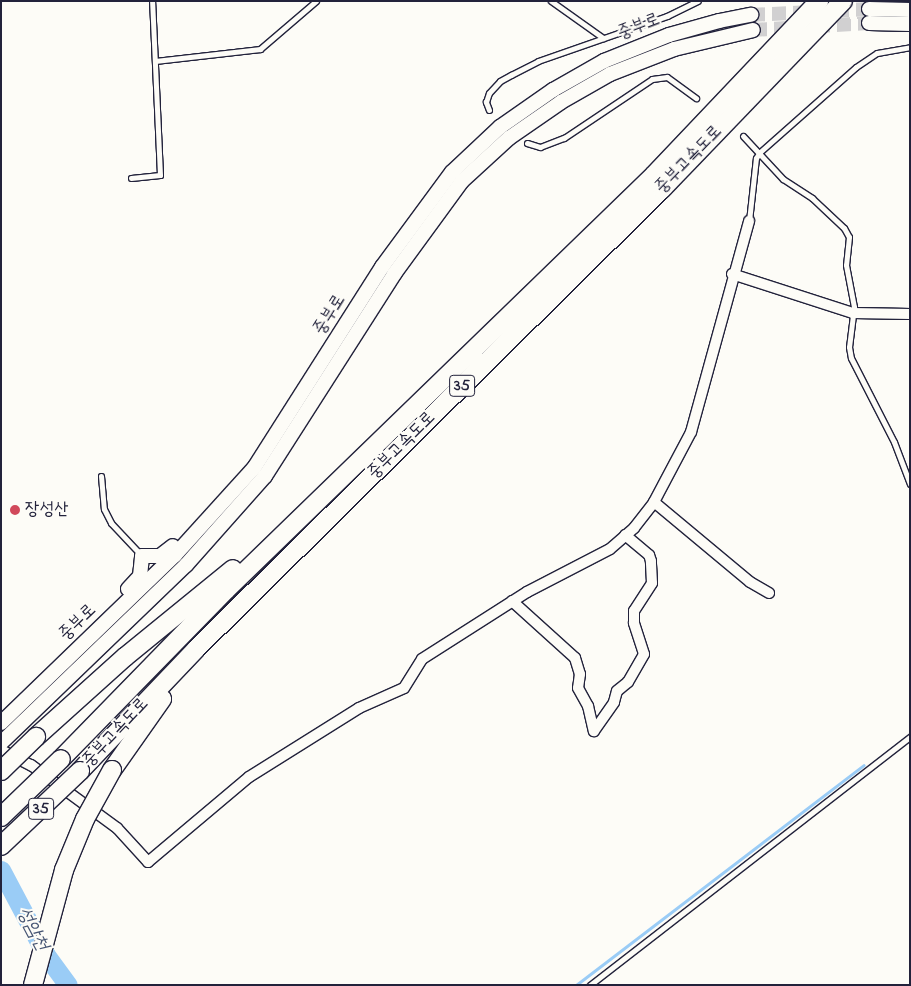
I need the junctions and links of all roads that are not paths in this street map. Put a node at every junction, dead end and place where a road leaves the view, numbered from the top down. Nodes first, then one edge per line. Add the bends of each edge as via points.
1 (152, 1) edge
2 (316, 1) edge
3 (551, 1) edge
4 (698, 1) edge
5 (819, 1) edge
6 (843, 1) edge
7 (910, 10) edge
8 (752, 15) tunnel mouth
9 (910, 24) edge
10 (753, 30) tunnel mouth
11 (603, 38) junction
12 (910, 47) edge
13 (155, 61) junction
14 (696, 98) dead end
15 (489, 110) dead end
16 (743, 136) dead end
17 (527, 143) dead end
18 (760, 152) junction
19 (131, 178) dead end
20 (749, 221) joint
21 (732, 274) junction
22 (853, 313) junction
23 (910, 314) edge
24 (100, 476) dead end
25 (910, 484) edge
26 (319, 500) junction
27 (654, 502) junction
28 (216, 514) junction
29 (626, 535) junction
30 (142, 556) junction
31 (769, 593) dead end
32 (512, 601) junction
33 (210, 635) junction
34 (65, 661) junction
35 (1, 723) edge
36 (910, 737) edge
37 (3, 744) edge
38 (1, 771) edge
39 (1, 817) edge
40 (1, 846) edge
41 (33, 985) edge
42 (590, 985) edge

1 - 13 lane
2 - 13 lane via 260,49
3 - 11 lane
4 - 11 lane via 667,16
5 - 26 highway, 중부고속도로 / 35 via 654,175
6 - 33 highway, 중부고속도로 / 35 via 662,189
7 - 9 main road via 869,16
8 - 28 main road, 중부로 via 669,35 604,61 553,90 500,127 452,172 382,267 254,468
10 - 37 main road, 중부로 via 722,34 610,74 561,102 509,138 462,181 394,274 265,476 186,564
11 - 15 lane via 538,61 500,81 489,93 486,102
12 - 18 lane via 877,53 856,67
13 - 19 lane via 160,175
14 - 17 lane via 666,77 652,79 564,138 540,147
16 - 18 lane
18 - 20 lane via 756,158
18 - 22 lane via 783,180 812,198 844,228 849,237 846,265 854,290
20 - 21 street
21 - 22 street
21 - 27 street via 700,405 673,471
22 - 23 street
22 - 25 lane via 851,358 894,442
24 - 30 lane via 104,509 110,523
26 - 38 highway, bridge via 125,656
26 - 39 highway, 중부고속도로 / 35, bridge
27 - 29 street
27 - 31 street
28 - 30 main road via 160,556
28 - 34 main road, 중부로
29 - 32 street via 610,549
29 - 32 street via 649,555 651,561 652,583 634,611 634,623 644,654 628,682 617,690 614,702 594,731 588,706 578,688 580,674 575,658
30 - 34 main road via 140,576 95,621
32 - 37 street via 422,659 404,688 359,708 249,777 148,862 117,828
33 - 40 highway, 중부고속도로 / 35, bridge via 80,771
33 - 41 highway, bridge via 112,770 85,819 64,870
34 - 35 main road, 중부로
36 - 42 lane

